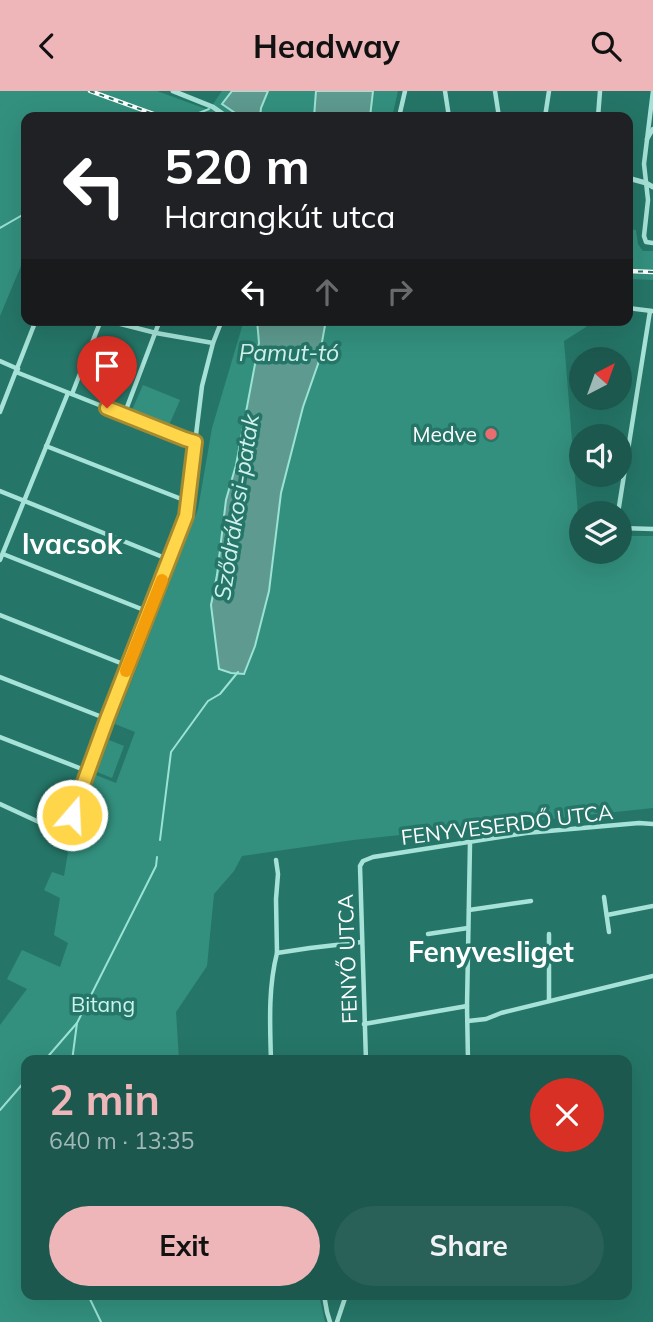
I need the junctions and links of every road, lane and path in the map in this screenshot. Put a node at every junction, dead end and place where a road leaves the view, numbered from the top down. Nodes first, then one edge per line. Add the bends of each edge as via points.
1 (173, 91) edge
2 (405, 91) edge
3 (445, 91) edge
4 (495, 91) edge
5 (549, 91) edge
6 (600, 91) edge
7 (653, 91) edge
8 (182, 93) edge
9 (220, 112) edge
10 (400, 112) edge
11 (448, 112) edge
12 (498, 112) edge
13 (546, 112) edge
14 (598, 112) edge
15 (653, 129) edge
16 (647, 140) junction
17 (653, 159) edge
18 (644, 164) junction
19 (633, 179) edge
20 (646, 183) junction
21 (653, 187) edge
22 (653, 243) edge
23 (633, 309) edge
24 (652, 311) edge
25 (34, 326) edge
26 (100, 326) edge
27 (127, 326) edge
28 (158, 326) edge
29 (220, 326) edge
30 (156, 333) junction
31 (213, 343) junction
32 (0, 361) edge
33 (17, 370) junction
34 (70, 393) junction
35 (0, 412) edge
36 (124, 415) junction
37 (195, 442) junction
38 (46, 446) junction
39 (0, 491) edge
40 (24, 500) junction
41 (620, 501) edge
42 (189, 502) junction
43 (632, 528) edge
44 (653, 529) edge
45 (3, 554) junction
46 (0, 560) edge
47 (170, 560) junction
48 (149, 612) junction
49 (0, 615) edge
50 (128, 666) junction
51 (0, 677) edge
52 (107, 719) junction
53 (0, 737) edge
54 (87, 771) junction
55 (0, 804) edge
56 (653, 824) edge
57 (470, 843) junction
58 (365, 859) joint
59 (276, 860) dead end
60 (604, 897) dead end
61 (531, 901) dead end
62 (653, 906) edge
63 (469, 911) junction
64 (607, 915) junction
65 (468, 928) junction
66 (609, 932) dead end
67 (549, 934) dead end
68 (428, 935) dead end
69 (362, 943) junction
70 (277, 953) junction
71 (653, 976) edge
72 (549, 1001) junction
73 (467, 1006) junction
74 (468, 1021) junction
75 (364, 1024) junction
76 (271, 1055) edge
77 (366, 1055) edge
78 (468, 1055) edge
79 (325, 1300) edge
80 (344, 1300) edge
81 (330, 1322) edge
82 (337, 1322) edge

1 - 8 street
2 - 10 street
3 - 11 street
4 - 12 street
5 - 13 street
6 - 14 street
7 - 16 street
8 - 9 street
15 - 16 street
16 - 18 street
17 - 18 street
18 - 20 street
19 - 20 street
20 - 21 street
20 - 22 street via 644,236 646,242
23 - 24 street
24 - 41 street
25 - 33 street
26 - 34 street
27 - 30 street
28 - 30 street
29 - 31 street
30 - 31 street
30 - 36 street
31 - 37 street
32 - 33 street
33 - 34 street
33 - 35 street
34 - 36 street
34 - 38 street
36 - 37 street
37 - 42 street
38 - 40 street
38 - 42 street
39 - 40 street
40 - 45 street
40 - 47 street
42 - 47 street
43 - 44 street
45 - 46 street
45 - 48 street
47 - 48 street
48 - 50 street
49 - 50 street
50 - 52 street
51 - 52 street
52 - 54 street
53 - 54 street
54 - 55 street via 65,834
56 - 57 street, FENYVESERDŐ UTCA via 526,833
57 - 58 street, FENYVESERDŐ UTCA
57 - 63 street
58 - 69 street, FENYŐ UTCA via 360,866
59 - 70 street
60 - 64 street
61 - 63 street
62 - 64 street
63 - 65 street
64 - 66 street
65 - 68 street
65 - 73 street
67 - 72 street
69 - 70 street
69 - 75 street, FENYŐ UTCA
70 - 76 street via 270,1011
71 - 72 street
72 - 74 street
73 - 74 street
73 - 75 street
74 - 78 street
75 - 77 street, FENYŐ UTCA
79 - 81 street
80 - 82 street

